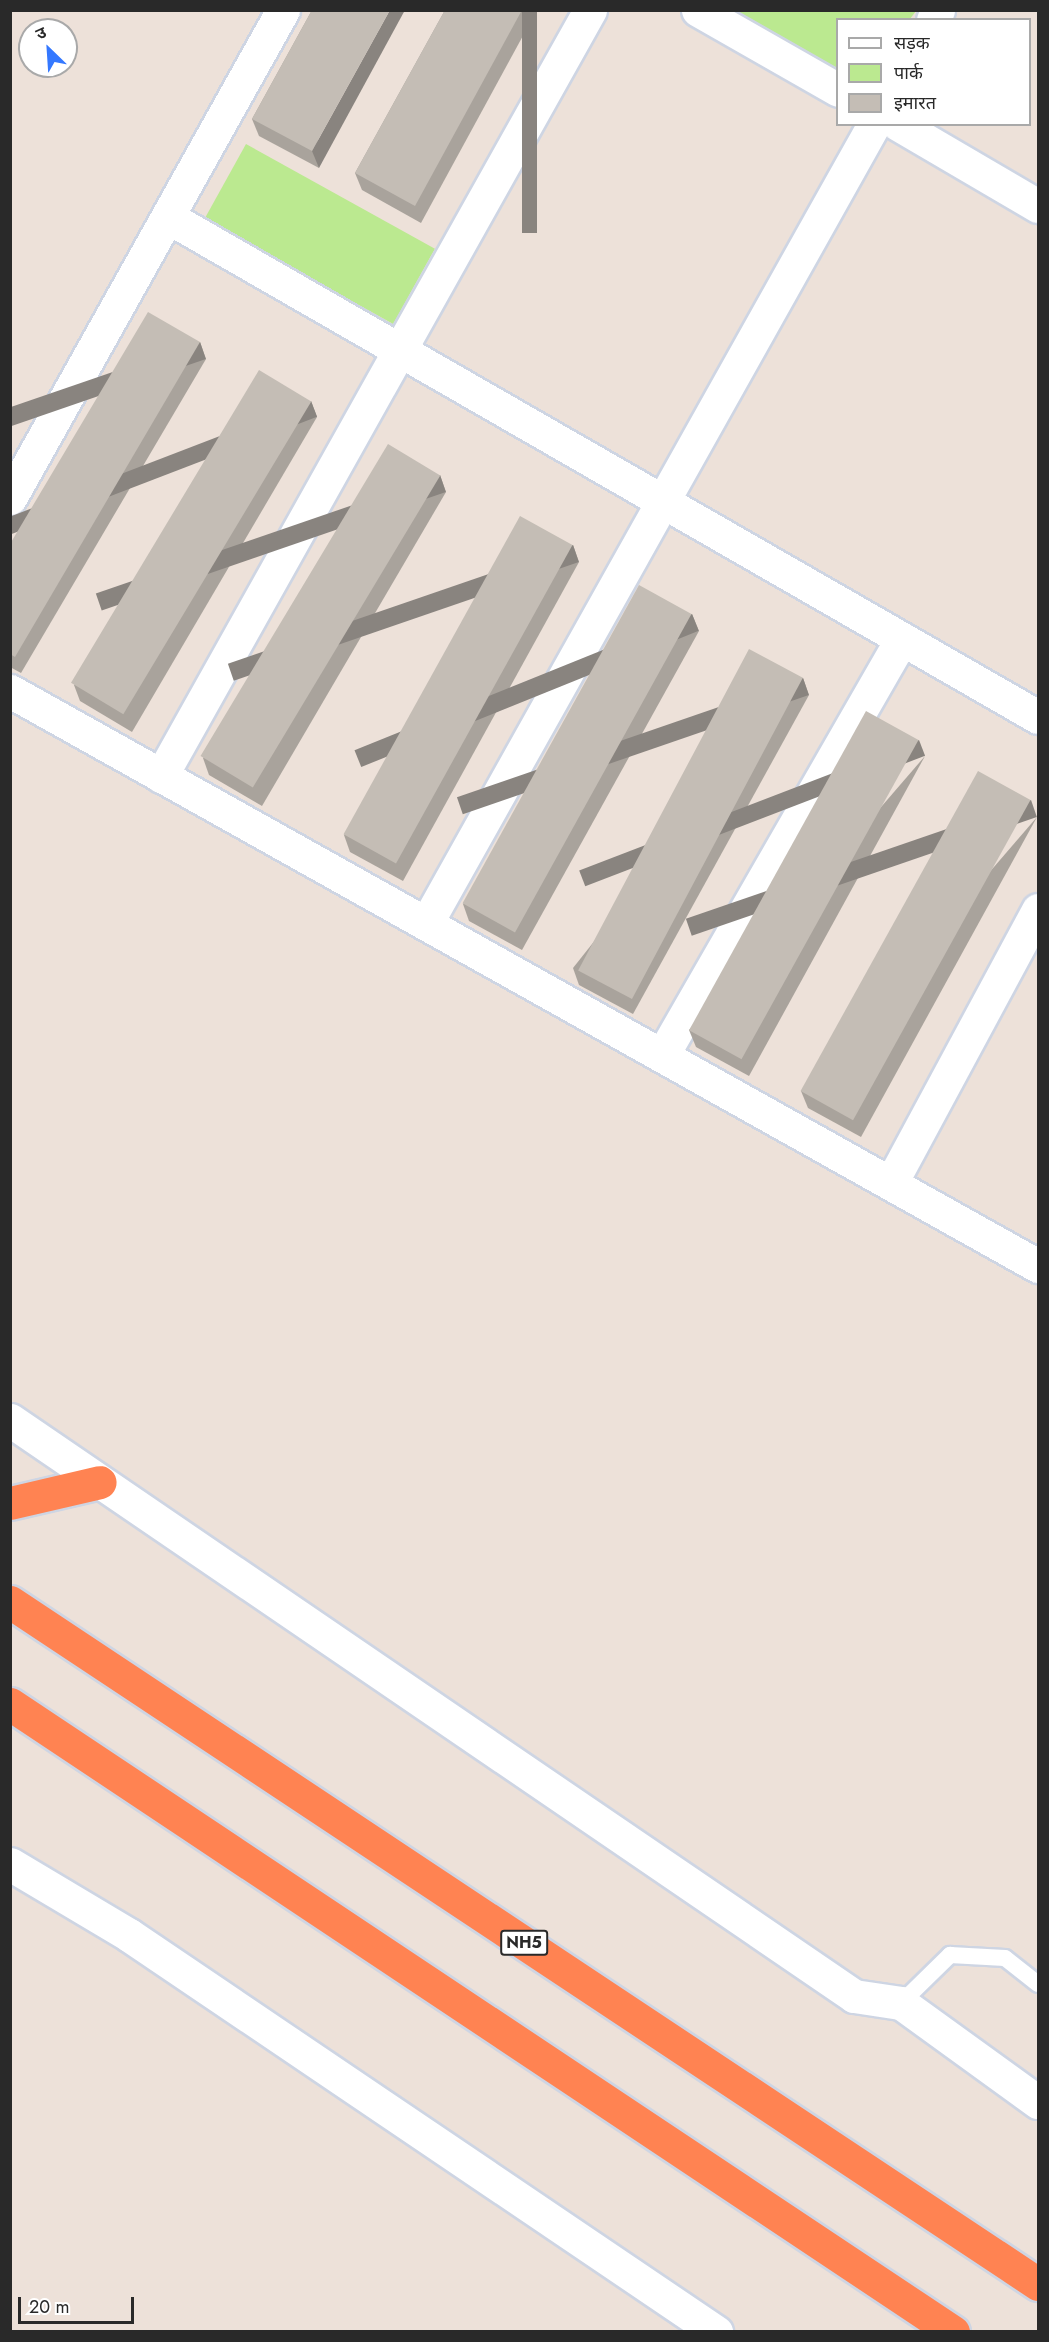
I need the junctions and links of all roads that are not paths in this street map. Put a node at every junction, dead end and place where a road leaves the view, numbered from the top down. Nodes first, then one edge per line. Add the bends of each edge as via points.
1 (283, 10) edge
2 (590, 10) edge
3 (698, 10) edge
4 (836, 89) edge
5 (873, 126) edge
6 (901, 126) edge
7 (1038, 206) edge
8 (168, 218) junction
9 (398, 352) junction
10 (10, 498) edge
11 (662, 502) junction
12 (902, 639) junction
13 (10, 691) edge
14 (1038, 717) edge
15 (161, 776) junction
16 (1038, 910) edge
17 (427, 922) junction
18 (663, 1054) junction
19 (891, 1183) junction
20 (1038, 1266) edge
21 (10, 1420) edge
22 (100, 1482) junction
23 (10, 1503) edge
24 (10, 1602) edge
25 (10, 1704) edge
26 (10, 1864) edge
27 (1038, 1983) edge
28 (901, 2003) junction
29 (1035, 2093) edge
30 (1038, 2284) edge
31 (716, 2331) edge
32 (953, 2331) edge

1 - 8 street
2 - 9 street
3 - 4 street
5 - 11 street
6 - 7 street
8 - 9 street
8 - 10 street
9 - 11 street
9 - 15 street
11 - 12 street
11 - 17 street
12 - 14 street
12 - 18 street
13 - 15 street
15 - 17 street
16 - 19 street
17 - 18 street
18 - 19 street
19 - 20 street
21 - 22 street
22 - 23 highway
22 - 28 street via 855,1996
24 - 30 highway, NH5
25 - 32 highway
26 - 31 street via 129,1935
27 - 28 lane via 1005,1958 950,1955
28 - 29 street

